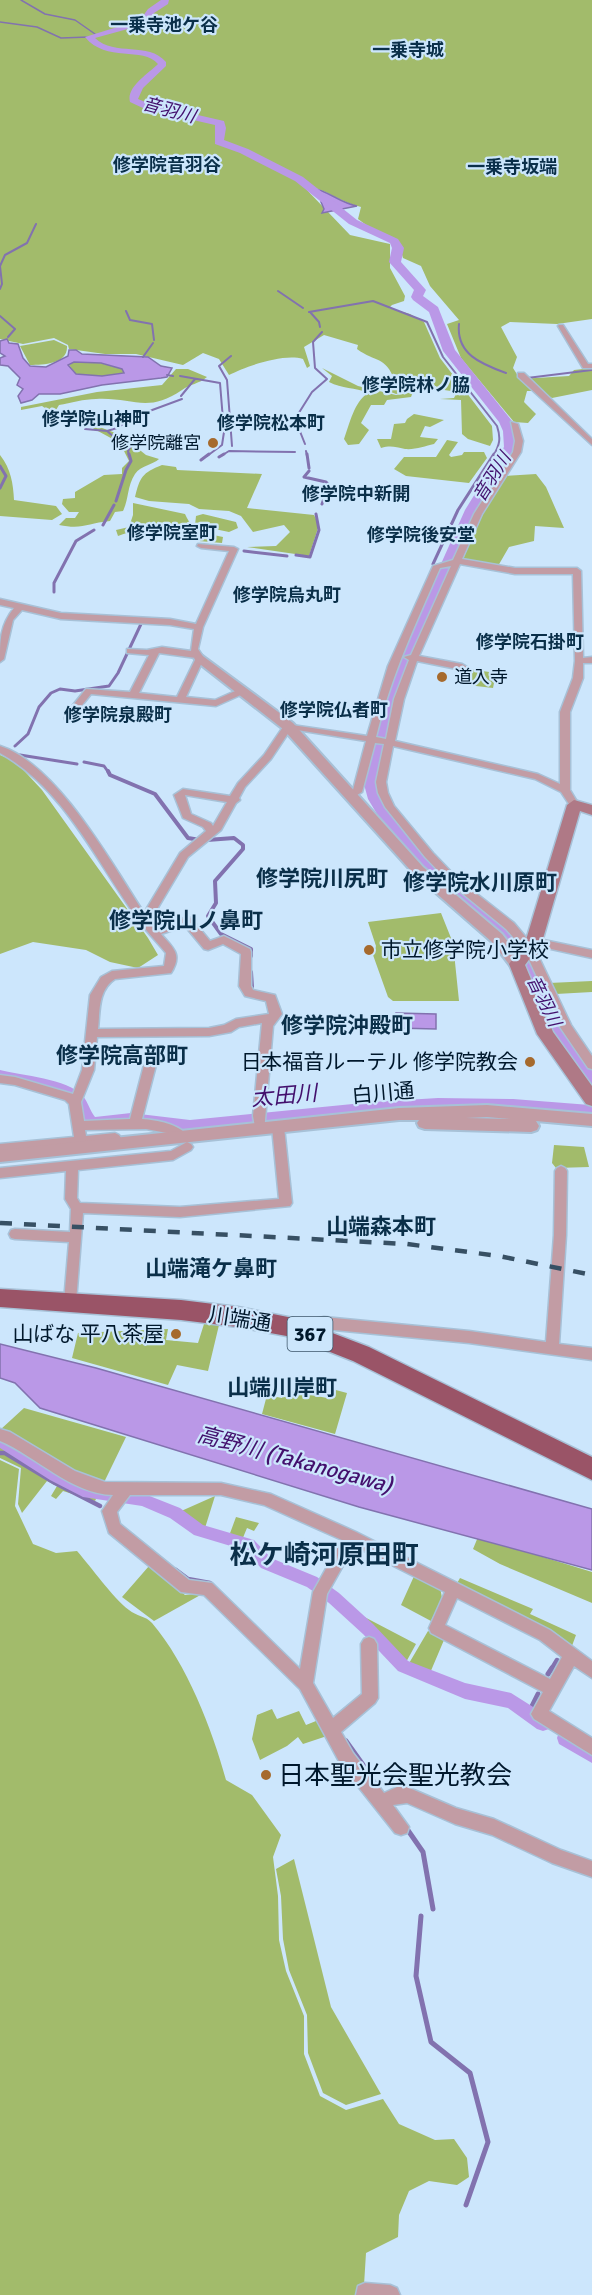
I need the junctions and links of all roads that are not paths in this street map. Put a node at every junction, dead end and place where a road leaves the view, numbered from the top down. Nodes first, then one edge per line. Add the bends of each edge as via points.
1 (561, 326) dead end
2 (592, 366) edge
3 (521, 375) dead end
4 (514, 424) dead end
5 (592, 442) edge
6 (201, 546) dead end
7 (454, 562) junction
8 (0, 602) edge
9 (19, 607) junction
10 (200, 627) junction
11 (130, 651) dead end
12 (155, 652) junction
13 (398, 655) junction
14 (198, 656) junction
15 (414, 658) junction
16 (0, 659) edge
17 (592, 660) edge
18 (579, 661) junction
19 (462, 667) dead end
20 (242, 691) junction
21 (133, 696) junction
22 (180, 700) junction
23 (68, 717) dead end
24 (288, 726) junction
25 (370, 738) junction
26 (388, 742) junction
27 (0, 749) edge
28 (565, 790) junction
29 (352, 795) junction
30 (235, 800) junction
31 (574, 805) junction
32 (592, 810) edge
33 (212, 832) junction
34 (145, 921) junction
35 (154, 932) junction
36 (526, 954) junction
37 (592, 954) edge
38 (272, 1018) junction
39 (94, 1033) junction
40 (150, 1065) dead end
41 (592, 1065) edge
42 (0, 1079) edge
43 (592, 1100) edge
44 (75, 1102) junction
45 (592, 1120) edge
46 (135, 1122) junction
47 (259, 1122) junction
48 (79, 1125) junction
49 (592, 1131) edge
50 (278, 1132) junction
51 (182, 1139) junction
52 (81, 1141) junction
53 (0, 1149) edge
54 (0, 1156) edge
55 (72, 1165) junction
56 (0, 1166) edge
57 (561, 1171) dead end
58 (0, 1173) edge
59 (77, 1208) junction
60 (15, 1234) dead end
61 (76, 1237) junction
62 (0, 1298) edge
63 (70, 1302) junction
64 (293, 1328) junction
65 (552, 1348) junction
66 (592, 1354) edge
67 (2, 1435) edge
68 (592, 1469) edge
69 (121, 1496) junction
70 (351, 1537) junction
71 (454, 1589) junction
72 (369, 1644) dead end
73 (571, 1656) junction
74 (592, 1670) edge
75 (305, 1684) junction
76 (551, 1688) junction
77 (331, 1730) junction
78 (592, 1747) edge
79 (381, 1802) junction
80 (401, 1827) dead end
81 (592, 1869) edge
82 (365, 2293) dead end
83 (390, 2295) edge

1 - 2 street via 586,366
3 - 5 street
4 - 7 street via 517,452 483,505
6 - 10 street via 234,549
7 - 13 street via 437,566
7 - 15 street
7 - 18 street via 515,571 577,571
8 - 9 street
9 - 10 street via 61,616
9 - 16 street via 9,620
10 - 14 street via 194,649
11 - 12 street
12 - 14 street
12 - 21 street
13 - 15 street
13 - 25 street
14 - 20 street
14 - 22 street
15 - 19 street
15 - 26 street
17 - 18 street
18 - 28 street via 578,678 565,712
20 - 22 street via 216,703
20 - 24 street
21 - 22 street
21 - 23 street via 89,692
24 - 25 street
24 - 29 street
24 - 30 street via 268,757 241,785
25 - 26 street
25 - 29 street via 364,771 357,792
26 - 28 street via 538,777
26 - 36 street via 381,782 390,807 439,866 510,926
27 - 34 street via 22,759 51,787
28 - 31 street
29 - 36 street via 418,870 497,938
30 - 33 street
30 - 33 street via 183,792 179,795 187,816 207,825
31 - 32 main road
31 - 36 main road
33 - 34 street via 184,855
34 - 35 street
35 - 38 street via 187,921 208,946 224,940 246,952 245,986 249,993 271,998 276,1014
35 - 39 street via 171,952 171,964 167,970 112,975 105,980 96,995
36 - 37 street
36 - 41 street
36 - 43 main road via 545,1034
38 - 39 street via 209,1032
38 - 47 street via 267,1025
39 - 44 street via 88,1070
40 - 46 street
42 - 44 street via 69,1097
44 - 48 street
45 - 50 street, 白川通 via 455,1111 399,1114
46 - 48 street
46 - 51 street via 167,1127
47 - 50 street, 白川通
47 - 51 street, 白川通
48 - 52 street
49 - 50 street, 白川通 via 494,1124 407,1124
50 - 51 street, 白川通
50 - 59 street via 286,1203 180,1212
51 - 52 street
51 - 54 street, 白川通
51 - 55 street via 173,1155
51 - 56 street, 白川通
52 - 53 street
55 - 58 street
55 - 59 street via 71,1199
57 - 65 street
59 - 61 street
60 - 61 street
61 - 63 street
62 - 63 highway, 川端通 / 367
63 - 64 highway, 川端通 / 367 via 238,1317
64 - 65 street via 324,1323
64 - 68 highway, 川端通 / 367 via 361,1354
65 - 66 street
67 - 69 street via 71,1476
69 - 70 street via 192,1487 221,1488 266,1499
69 - 75 street via 109,1511 114,1528 186,1587 207,1588
70 - 71 street
70 - 75 street via 321,1589
71 - 73 street via 545,1635
71 - 76 street via 436,1628
72 - 77 street via 370,1698
73 - 74 street
73 - 76 street
75 - 77 street
76 - 78 street via 538,1714
77 - 79 street via 347,1759
79 - 80 street
79 - 81 street via 407,1795
82 - 83 street

